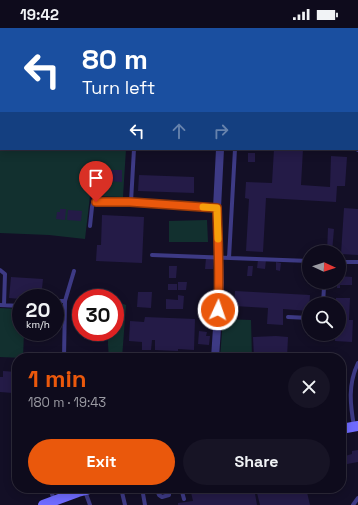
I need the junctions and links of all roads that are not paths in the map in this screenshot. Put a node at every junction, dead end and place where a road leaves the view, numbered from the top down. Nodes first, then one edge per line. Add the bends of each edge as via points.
1 (134, 150) edge
2 (220, 150) edge
3 (235, 150) edge
4 (130, 202) junction
5 (217, 208) junction
6 (90, 226) dead end
7 (152, 255) dead end
8 (219, 257) junction
9 (229, 258) junction
10 (302, 260) edge
11 (346, 262) edge
12 (358, 262) edge
13 (0, 270) edge
14 (74, 271) dead end
15 (65, 301) joint
16 (2, 305) edge
17 (12, 306) edge
18 (288, 317) dead end
19 (302, 318) edge
20 (64, 353) edge
21 (216, 353) edge
22 (358, 362) edge
23 (356, 426) edge
24 (346, 428) edge
25 (76, 493) edge
26 (87, 493) edge
27 (122, 493) edge
28 (143, 493) edge
29 (158, 493) edge
30 (168, 493) edge
31 (182, 493) edge
32 (358, 498) edge
33 (184, 499) dead end
34 (50, 503) edge
35 (90, 505) edge
36 (125, 505) edge
37 (145, 505) edge
38 (353, 505) edge

1 - 4 lane
2 - 5 street
3 - 9 lane
4 - 5 lane
4 - 6 lane via 93,203
5 - 8 street
7 - 8 lane
8 - 9 lane
8 - 21 street
9 - 10 lane
11 - 12 lane
13 - 16 lane via 5,274
14 - 15 lane
15 - 20 lane
16 - 17 lane
18 - 19 lane
22 - 23 lane via 354,371 350,399
23 - 24 main road
25 - 34 main road
26 - 35 lane
27 - 36 lane
28 - 37 lane
29 - 30 lane via 162,497
31 - 33 lane
32 - 38 lane

